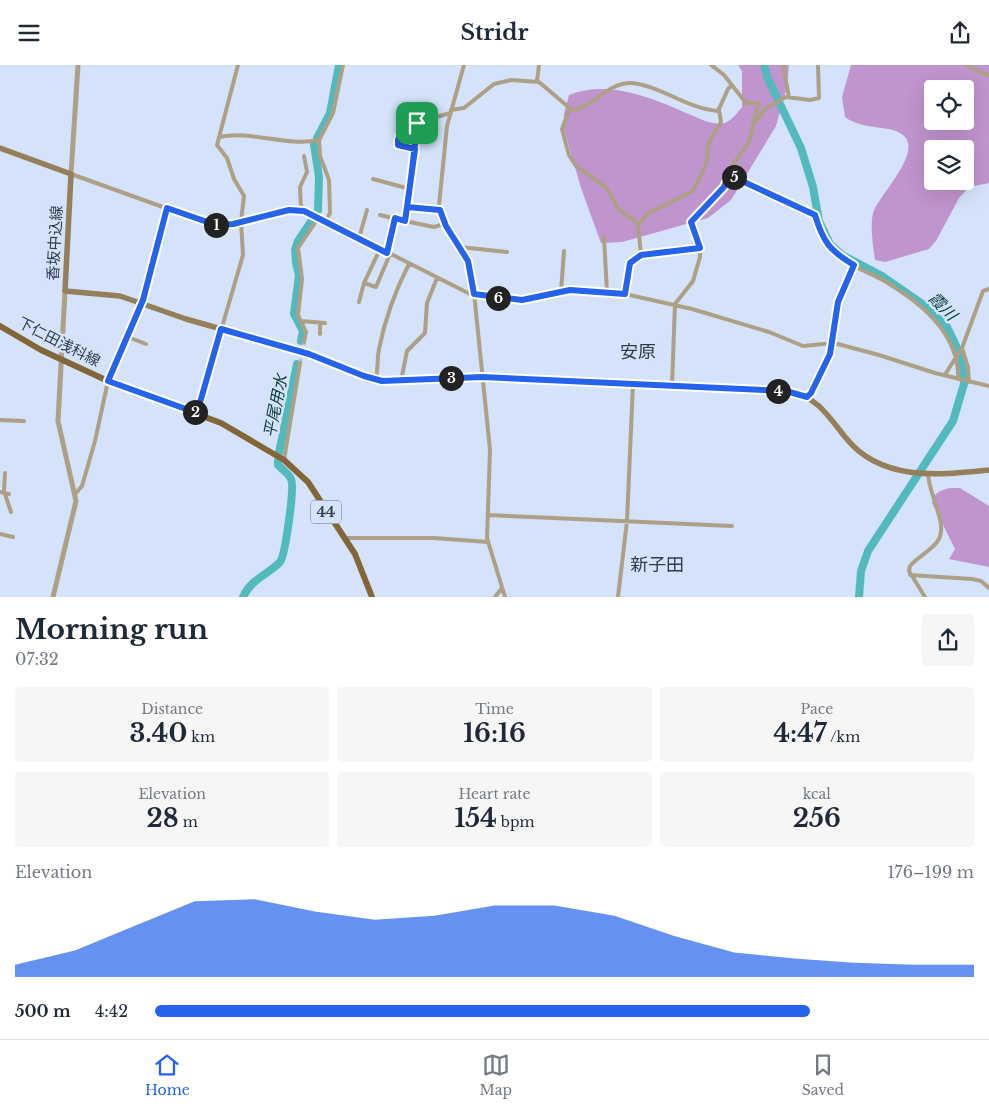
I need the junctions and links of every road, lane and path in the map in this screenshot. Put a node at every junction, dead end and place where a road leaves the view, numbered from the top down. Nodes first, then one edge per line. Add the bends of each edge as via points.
1 (78, 65) edge
2 (238, 65) edge
3 (343, 65) edge
4 (464, 65) edge
5 (538, 65) edge
6 (711, 65) edge
7 (783, 65) edge
8 (818, 65) edge
9 (966, 65) edge
10 (989, 76) edge
11 (536, 81) junction
12 (731, 85) junction
13 (789, 97) junction
14 (570, 108) junction
15 (719, 110) junction
16 (450, 111) junction
17 (417, 123) junction
18 (753, 125) junction
19 (219, 137) junction
20 (319, 141) junction
21 (0, 148) edge
22 (415, 149) junction
23 (304, 157) dead end
24 (71, 174) junction
25 (729, 175) junction
26 (373, 179) dead end
27 (410, 189) junction
28 (407, 207) junction
29 (167, 208) junction
30 (301, 210) junction
31 (367, 210) dead end
32 (440, 210) junction
33 (380, 215) dead end
34 (319, 217) junction
35 (395, 218) junction
36 (326, 220) junction
37 (405, 221) junction
38 (242, 222) junction
39 (444, 224) junction
40 (638, 225) junction
41 (604, 237) dead end
42 (359, 238) junction
43 (460, 247) junction
44 (700, 248) junction
45 (380, 249) junction
46 (564, 251) dead end
47 (507, 252) dead end
48 (389, 253) junction
49 (641, 255) junction
50 (408, 264) junction
51 (854, 265) junction
52 (437, 278) junction
53 (364, 283) junction
54 (989, 289) edge
55 (64, 291) junction
56 (561, 292) junction
57 (607, 292) junction
58 (474, 294) junction
59 (625, 294) junction
60 (359, 302) dead end
61 (142, 304) junction
62 (675, 305) junction
63 (301, 321) junction
64 (320, 323) junction
65 (325, 323) dead end
66 (0, 326) edge
67 (221, 329) junction
68 (320, 334) dead end
69 (128, 337) junction
70 (304, 342) tunnel mouth
71 (830, 343) junction
72 (146, 344) dead end
73 (962, 349) junction
74 (60, 359) junction
75 (956, 359) junction
76 (300, 363) tunnel mouth
77 (946, 373) dead end
78 (482, 377) junction
79 (376, 380) junction
80 (959, 380) junction
81 (108, 381) junction
82 (401, 381) junction
83 (968, 382) junction
84 (633, 384) junction
85 (672, 386) junction
86 (989, 386) edge
87 (807, 397) junction
88 (197, 413) junction
89 (0, 420) edge
90 (24, 421) dead end
91 (284, 460) junction
92 (989, 470) edge
93 (5, 473) dead end
94 (926, 473) junction
95 (4, 493) edge
96 (76, 493) junction
97 (11, 512) dead end
98 (488, 515) junction
99 (627, 521) junction
100 (732, 526) dead end
101 (0, 534) edge
102 (13, 537) dead end
103 (344, 538) junction
104 (488, 542) junction
105 (910, 575) junction
106 (502, 588) junction
107 (989, 588) edge
108 (53, 597) edge
109 (372, 597) edge
110 (496, 597) edge
111 (505, 597) edge
112 (618, 597) edge
113 (925, 597) edge

1 - 24 street
2 - 19 street
3 - 20 street via 333,113
4 - 16 street
5 - 11 street
6 - 12 street
7 - 13 street
8 - 13 street via 819,98
9 - 10 street
11 - 14 street
11 - 16 street via 498,81 464,108
12 - 15 street
12 - 18 street via 746,103 760,104
13 - 18 street via 766,108
14 - 15 street via 582,107 613,87 632,83 707,109
14 - 40 street via 562,129 573,163 606,187 620,211
15 - 40 street via 721,122 708,144 707,162 696,188 689,195 647,214
16 - 17 street
16 - 32 street
17 - 22 street
17 - 22 street via 406,121 398,140 398,145
18 - 25 street via 749,141
19 - 20 street via 232,134 300,143
19 - 38 street via 218,147 228,158 234,179 244,196
20 - 36 street via 320,156 329,180 330,213
21 - 24 main road
22 - 27 street
23 - 30 street via 307,172 300,187
24 - 29 street
24 - 55 main road, 香坂中込線
25 - 44 street via 724,187 691,222
25 - 51 street via 815,215 828,246 836,255
26 - 27 street
27 - 28 street
28 - 32 street
28 - 37 street
29 - 38 street via 213,225
29 - 61 street
30 - 34 street
30 - 38 street
31 - 42 street
32 - 39 street
33 - 35 street
34 - 36 street
34 - 63 street via 298,248 302,279 298,315
35 - 37 street
35 - 48 street
36 - 42 street
37 - 39 street via 434,227
38 - 67 street via 242,259
39 - 43 street
40 - 49 street
41 - 57 street
42 - 45 street
43 - 47 street
43 - 58 street via 470,265
44 - 49 street
44 - 62 street via 696,275
45 - 48 street
45 - 53 street
46 - 56 street
48 - 50 street
48 - 53 street via 376,287
49 - 59 street via 630,263
50 - 52 street
50 - 79 street via 386,317 378,350
51 - 71 street via 838,302
51 - 75 street via 906,295 931,316 949,338
52 - 58 street
52 - 82 street via 427,303 426,330 406,351
53 - 60 street
54 - 73 street via 983,291
55 - 61 main road, 香坂中込線 via 113,295
55 - 74 street
56 - 57 street
56 - 58 street via 522,300
57 - 59 street
58 - 78 street
59 - 62 street
61 - 67 main road, 香坂中込線
61 - 69 street
62 - 71 street via 769,332 803,346
62 - 85 street
63 - 64 street
63 - 70 street via 306,332
64 - 65 street
64 - 68 street
66 - 74 main road, 下仁田浅科線 / 44
67 - 79 main road, 香坂中込線 via 309,354
67 - 88 street
69 - 72 street
69 - 81 street
71 - 80 street
71 - 87 street via 830,354
73 - 75 street
73 - 83 street via 968,367
74 - 81 main road, 下仁田浅科線 / 44
74 - 96 street via 58,421
75 - 77 street
75 - 80 street
76 - 91 street
78 - 82 main road, 香坂中込線
78 - 84 main road, 香坂中込線
78 - 98 street via 490,451
79 - 82 main road, 香坂中込線
80 - 83 street
81 - 88 main road, 下仁田浅科線 / 44
81 - 96 street via 95,441 82,486
83 - 86 street
84 - 85 main road, 香坂中込線
84 - 99 street
85 - 87 main road, 香坂中込線 via 786,391
87 - 94 main road, 香坂中込線 via 822,407 847,440 866,457 884,466
88 - 91 main road, 下仁田浅科線 / 44 via 221,423
89 - 90 street
91 - 103 main road, 下仁田浅科線 / 44 via 308,482
92 - 94 main road, 香坂中込線
93 - 95 street
94 - 105 street via 941,522 940,536 910,566
95 - 97 street
96 - 108 street via 74,515
98 - 99 street
98 - 104 street
99 - 100 street
99 - 112 street
101 - 102 street
103 - 104 street
103 - 109 main road, 下仁田浅科線 / 44 via 360,563
104 - 106 street
105 - 107 street via 972,579
105 - 113 street
106 - 110 street
106 - 111 street

